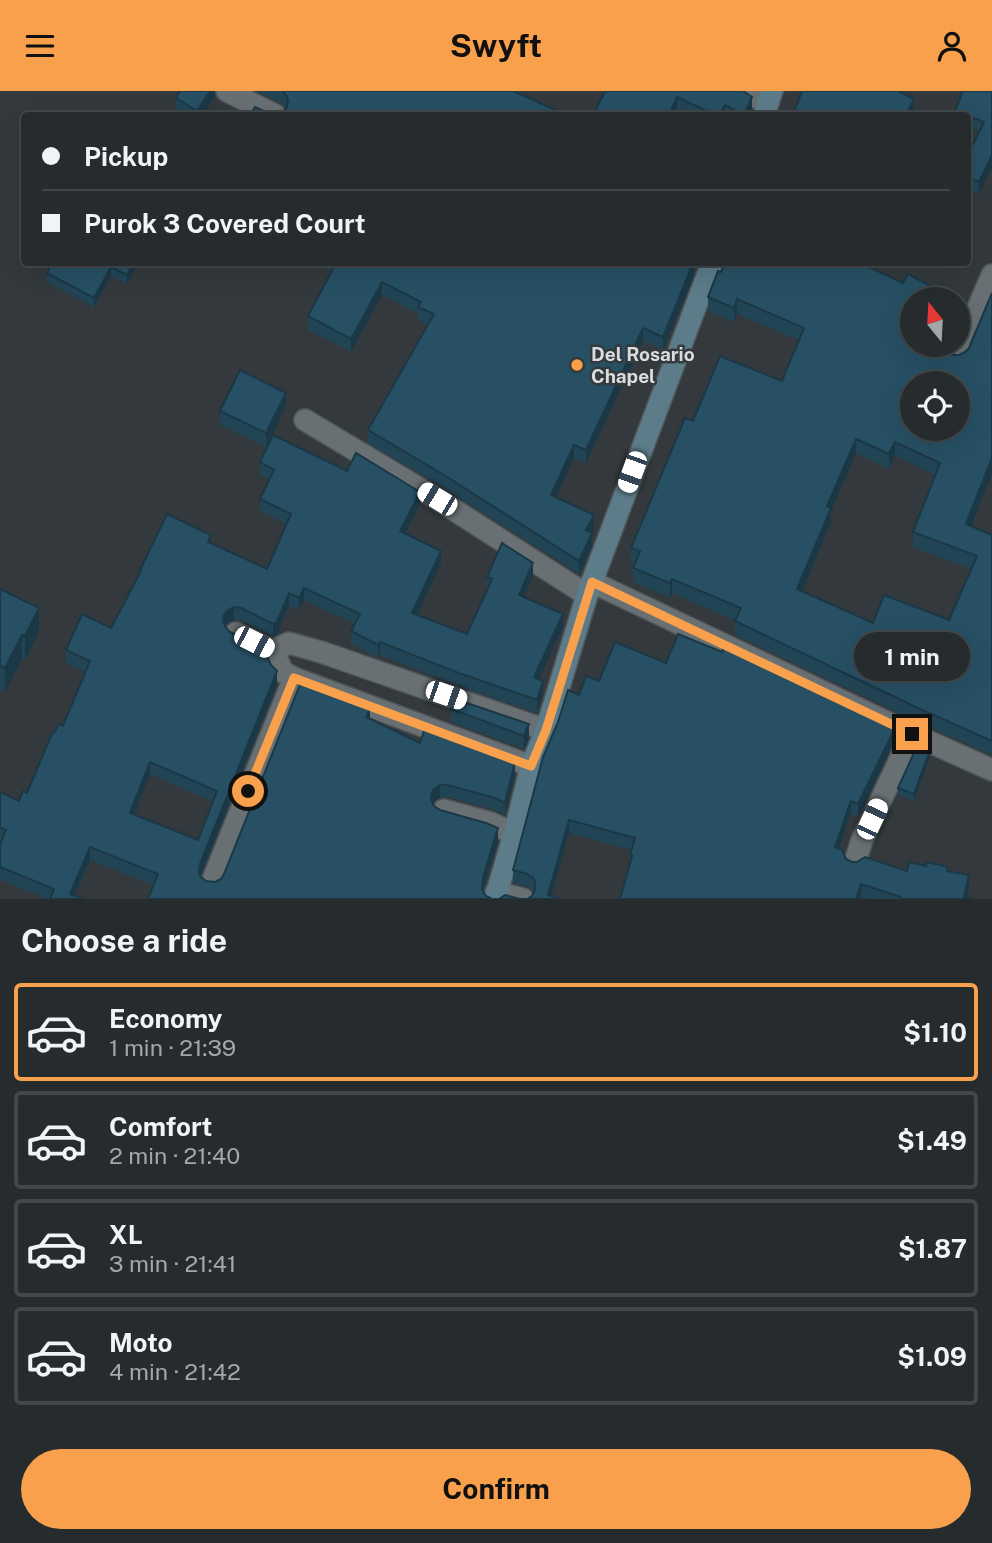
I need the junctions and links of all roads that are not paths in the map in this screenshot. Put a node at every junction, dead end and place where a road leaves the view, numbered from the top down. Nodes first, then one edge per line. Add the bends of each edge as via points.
1 (227, 91) edge
2 (744, 91) edge
3 (768, 103) edge
4 (269, 112) edge
5 (711, 266) edge
6 (992, 275) edge
7 (970, 327) edge
8 (305, 420) dead end
9 (590, 589) junction
10 (236, 632) edge
11 (273, 651) junction
12 (294, 678) junction
13 (546, 730) junction
14 (912, 734) junction
15 (531, 766) junction
16 (992, 770) edge
17 (444, 810) edge
18 (514, 834) junction
19 (855, 862) edge
20 (212, 882) edge
21 (495, 896) edge
22 (523, 899) edge

1 - 4 street
2 - 3 street
5 - 9 main road
6 - 7 street
8 - 9 street
9 - 13 main road
9 - 14 street
10 - 11 street
11 - 12 street via 283,672
11 - 13 street via 289,643 299,645
12 - 15 street
12 - 20 street
13 - 15 main road
14 - 16 street
14 - 19 street
15 - 18 main road
17 - 18 street
18 - 21 main road
21 - 22 street

